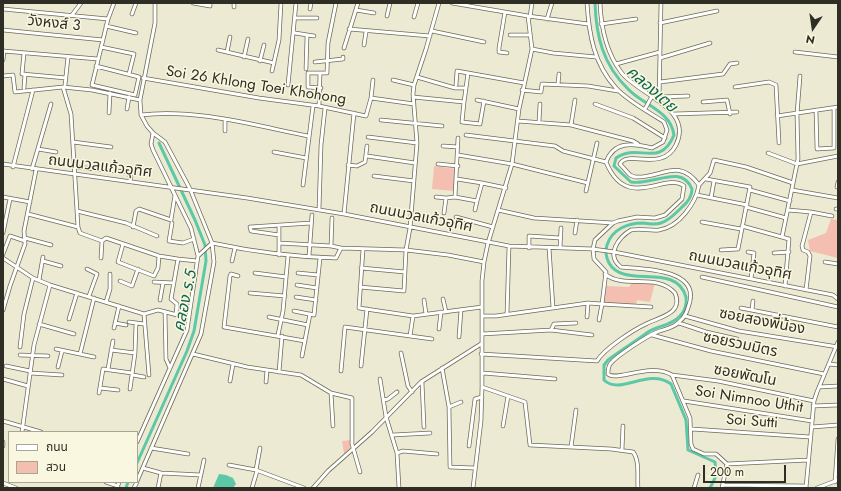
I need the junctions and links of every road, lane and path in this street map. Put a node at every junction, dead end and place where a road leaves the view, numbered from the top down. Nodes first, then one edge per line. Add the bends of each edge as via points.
1 (81, 3) edge
2 (114, 3) edge
3 (136, 3) edge
4 (155, 3) edge
5 (193, 3) edge
6 (210, 3) edge
7 (281, 3) edge
8 (296, 3) edge
9 (311, 3) edge
10 (336, 3) edge
11 (358, 3) edge
12 (390, 3) edge
13 (418, 3) edge
14 (439, 3) edge
15 (452, 3) edge
16 (476, 3) edge
17 (532, 3) edge
18 (552, 3) edge
19 (587, 3) edge
20 (600, 3) edge
21 (661, 3) edge
22 (475, 8) junction
23 (3, 9) edge
24 (310, 9) dead end
25 (356, 10) junction
26 (717, 11) dead end
27 (505, 12) junction
28 (374, 13) dead end
29 (132, 14) dead end
30 (72, 15) junction
31 (387, 16) dead end
32 (529, 16) junction
33 (414, 17) dead end
34 (296, 18) junction
35 (317, 18) dead end
36 (547, 18) junction
37 (108, 19) junction
38 (636, 19) dead end
39 (660, 23) junction
40 (588, 24) junction
41 (601, 24) junction
42 (106, 26) junction
43 (349, 29) junction
44 (3, 30) edge
45 (432, 31) junction
46 (366, 32) junction
47 (136, 33) dead end
48 (295, 33) junction
49 (510, 35) dead end
50 (530, 35) junction
51 (308, 36) junction
52 (314, 36) dead end
53 (430, 36) junction
54 (230, 38) dead end
55 (248, 39) dead end
56 (103, 40) junction
57 (484, 42) dead end
58 (710, 43) dead end
59 (264, 45) dead end
60 (364, 45) dead end
61 (101, 47) junction
62 (344, 48) dead end
63 (532, 49) junction
64 (218, 50) dead end
65 (4, 51) edge
66 (227, 52) junction
67 (660, 52) junction
68 (795, 52) dead end
69 (24, 53) junction
70 (507, 53) dead end
71 (68, 56) junction
72 (244, 57) junction
73 (343, 57) dead end
74 (596, 57) junction
75 (838, 57) edge
76 (660, 58) junction
77 (98, 59) junction
78 (3, 60) edge
79 (260, 61) junction
80 (307, 61) junction
81 (327, 61) junction
82 (736, 63) dead end
83 (274, 64) junction
84 (616, 64) junction
85 (96, 66) junction
86 (306, 69) dead end
87 (272, 71) dead end
88 (320, 73) junction
89 (25, 74) junction
90 (129, 74) junction
91 (468, 74) junction
92 (559, 74) dead end
93 (3, 76) edge
94 (800, 76) dead end
95 (416, 77) junction
96 (66, 78) junction
97 (141, 78) junction
98 (373, 80) dead end
99 (393, 80) dead end
100 (660, 82) junction
101 (524, 83) junction
102 (558, 84) junction
103 (288, 85) dead end
104 (414, 85) junction
105 (456, 85) dead end
106 (64, 86) junction
107 (735, 87) dead end
108 (24, 88) dead end
109 (321, 88) junction
110 (466, 88) junction
111 (33, 90) junction
112 (522, 90) junction
113 (620, 92) junction
114 (110, 93) junction
115 (688, 96) dead end
116 (129, 97) junction
117 (413, 97) junction
118 (371, 98) junction
119 (651, 98) junction
120 (659, 99) junction
121 (140, 100) junction
122 (477, 100) dead end
123 (575, 100) dead end
124 (484, 101) junction
125 (464, 102) junction
126 (703, 102) dead end
127 (51, 104) dead end
128 (414, 104) junction
129 (540, 104) dead end
130 (595, 104) dead end
131 (312, 106) junction
132 (319, 106) junction
133 (836, 107) edge
134 (325, 108) junction
135 (127, 109) dead end
136 (519, 109) junction
137 (645, 109) junction
138 (816, 110) junction
139 (737, 112) dead end
140 (109, 113) dead end
141 (354, 113) junction
142 (674, 114) junction
143 (730, 114) junction
144 (797, 114) junction
145 (141, 115) junction
146 (777, 116) junction
147 (225, 120) junction
148 (381, 120) dead end
149 (518, 121) junction
150 (539, 122) junction
151 (414, 124) junction
152 (571, 125) junction
153 (442, 126) dead end
154 (225, 131) dead end
155 (153, 133) junction
156 (466, 135) dead end
157 (308, 136) junction
158 (368, 137) dead end
159 (458, 138) dead end
160 (665, 138) junction
161 (515, 141) junction
162 (73, 142) junction
163 (837, 142) edge
164 (417, 143) junction
165 (597, 143) dead end
166 (779, 143) dead end
167 (638, 144) junction
168 (368, 146) dead end
169 (443, 146) dead end
170 (458, 147) junction
171 (111, 148) dead end
172 (38, 149) junction
173 (56, 152) dead end
174 (274, 152) dead end
175 (768, 153) dead end
176 (458, 155) junction
177 (367, 156) junction
178 (838, 156) edge
179 (306, 158) junction
180 (592, 159) junction
181 (606, 162) junction
182 (415, 163) junction
183 (3, 164) edge
184 (438, 164) dead end
185 (512, 164) junction
186 (797, 164) junction
187 (348, 165) junction
188 (458, 166) junction
189 (13, 167) junction
190 (75, 167) junction
191 (32, 169) junction
192 (36, 170) junction
193 (75, 174) junction
194 (374, 176) dead end
195 (457, 179) junction
196 (706, 179) junction
197 (414, 181) junction
198 (714, 181) junction
199 (130, 182) junction
200 (838, 182) edge
201 (483, 183) junction
202 (588, 183) junction
203 (793, 183) junction
204 (303, 185) dead end
205 (699, 185) junction
206 (170, 187) junction
207 (837, 187) dead end
208 (506, 188) junction
209 (750, 188) junction
210 (190, 189) junction
211 (792, 190) junction
212 (586, 191) dead end
213 (175, 195) junction
214 (698, 195) junction
215 (3, 197) edge
216 (436, 197) dead end
217 (455, 197) junction
218 (446, 198) junction
219 (711, 198) junction
220 (838, 198) edge
221 (10, 199) junction
222 (477, 201) junction
223 (790, 201) junction
224 (30, 202) junction
225 (746, 206) junction
226 (319, 210) junction
227 (475, 210) dead end
228 (498, 210) junction
229 (788, 210) junction
230 (78, 211) junction
231 (811, 212) junction
232 (444, 213) dead end
233 (28, 214) junction
234 (344, 214) junction
235 (312, 216) dead end
236 (832, 216) dead end
237 (456, 217) dead end
238 (332, 218) dead end
239 (786, 218) junction
240 (5, 220) edge
241 (577, 220) junction
242 (702, 222) dead end
243 (172, 223) dead end
244 (311, 223) junction
245 (613, 223) junction
246 (133, 226) junction
247 (279, 226) junction
248 (78, 227) junction
249 (493, 227) junction
250 (742, 227) junction
251 (410, 228) junction
252 (561, 228) dead end
253 (3, 233) edge
254 (575, 233) dead end
255 (279, 235) junction
256 (157, 236) dead end
257 (782, 237) junction
258 (560, 238) junction
259 (25, 239) junction
260 (194, 239) junction
261 (102, 241) junction
262 (212, 243) junction
263 (279, 243) junction
264 (488, 243) junction
265 (123, 244) junction
266 (310, 244) junction
267 (51, 245) dead end
268 (331, 246) junction
269 (509, 246) junction
270 (235, 248) junction
271 (341, 248) junction
272 (529, 248) junction
273 (549, 248) junction
274 (560, 248) junction
275 (363, 249) junction
276 (595, 249) junction
277 (406, 250) junction
278 (721, 250) dead end
279 (613, 252) junction
280 (748, 252) dead end
281 (789, 252) junction
282 (774, 253) dead end
283 (3, 254) edge
284 (279, 254) junction
285 (159, 256) junction
286 (198, 256) junction
287 (288, 256) junction
288 (310, 256) junction
289 (3, 258) edge
290 (101, 258) dead end
291 (320, 258) junction
292 (178, 259) junction
293 (197, 261) junction
294 (232, 261) dead end
295 (484, 262) junction
296 (825, 262) dead end
297 (838, 264) edge
298 (61, 266) dead end
299 (18, 268) junction
300 (362, 268) junction
301 (138, 269) junction
302 (87, 270) dead end
303 (405, 272) junction
304 (255, 273) dead end
305 (298, 273) dead end
306 (110, 274) dead end
307 (606, 274) junction
308 (318, 275) junction
309 (238, 276) dead end
310 (286, 277) junction
311 (702, 277) dead end
312 (33, 278) junction
313 (751, 279) junction
314 (39, 280) junction
315 (120, 280) dead end
316 (154, 282) dead end
317 (162, 283) junction
318 (174, 283) junction
319 (50, 285) junction
320 (297, 285) dead end
321 (785, 286) junction
322 (360, 287) junction
323 (317, 288) junction
324 (806, 290) junction
325 (77, 293) junction
326 (250, 294) dead end
327 (838, 294) edge
328 (833, 295) junction
329 (89, 296) junction
330 (285, 296) junction
331 (296, 297) dead end
332 (94, 298) junction
333 (443, 299) dead end
334 (838, 299) edge
335 (160, 300) dead end
336 (316, 300) junction
337 (424, 300) dead end
338 (753, 301) dead end
339 (106, 302) junction
340 (588, 303) junction
341 (602, 304) junction
342 (119, 306) junction
343 (482, 307) junction
344 (651, 307) dead end
345 (838, 307) edge
346 (553, 308) junction
347 (741, 308) dead end
348 (367, 309) junction
349 (3, 310) edge
350 (461, 310) junction
351 (752, 310) junction
352 (294, 311) dead end
353 (165, 312) junction
354 (441, 312) junction
355 (446, 312) junction
356 (144, 314) junction
357 (176, 314) junction
358 (310, 314) junction
359 (426, 314) junction
360 (507, 314) junction
361 (269, 316) dead end
362 (413, 316) junction
363 (482, 316) junction
364 (685, 316) junction
365 (587, 317) dead end
366 (189, 318) junction
367 (69, 319) dead end
368 (282, 319) junction
369 (599, 320) dead end
370 (129, 322) dead end
371 (115, 323) junction
372 (136, 323) junction
373 (679, 323) junction
374 (39, 324) junction
375 (144, 324) junction
376 (576, 324) dead end
377 (126, 325) dead end
378 (308, 325) junction
379 (838, 327) edge
380 (114, 328) dead end
381 (439, 329) dead end
382 (365, 330) junction
383 (551, 330) junction
384 (74, 334) dead end
385 (482, 334) junction
386 (592, 335) dead end
387 (652, 335) junction
388 (280, 336) junction
389 (410, 336) junction
390 (459, 337) dead end
391 (432, 339) dead end
392 (736, 339) dead end
393 (113, 341) dead end
394 (305, 341) junction
395 (482, 344) junction
396 (837, 345) edge
397 (20, 347) dead end
398 (56, 349) dead end
399 (111, 350) junction
400 (62, 351) junction
401 (135, 352) junction
402 (401, 353) dead end
403 (80, 354) junction
404 (193, 354) junction
405 (481, 354) junction
406 (20, 355) dead end
407 (32, 356) junction
408 (48, 356) dead end
409 (302, 356) dead end
410 (94, 357) dead end
411 (233, 364) junction
412 (829, 364) junction
413 (838, 365) edge
414 (6, 366) dead end
415 (361, 366) dead end
416 (58, 367) dead end
417 (170, 368) junction
418 (442, 368) junction
419 (108, 369) junction
420 (267, 370) junction
421 (341, 371) dead end
422 (30, 372) junction
423 (280, 372) junction
424 (483, 373) junction
425 (132, 374) junction
426 (824, 374) junction
427 (149, 375) dead end
428 (672, 375) junction
429 (62, 376) dead end
430 (144, 377) dead end
431 (3, 379) edge
432 (380, 379) dead end
433 (555, 379) dead end
434 (230, 381) dead end
435 (266, 382) dead end
436 (422, 382) junction
437 (28, 386) junction
438 (838, 386) edge
439 (482, 387) junction
440 (819, 387) junction
441 (100, 388) junction
442 (130, 389) dead end
443 (118, 390) dead end
444 (397, 392) dead end
445 (412, 392) junction
446 (99, 393) dead end
447 (332, 393) junction
448 (508, 396) junction
449 (482, 397) junction
450 (384, 400) junction
451 (684, 401) junction
452 (814, 401) junction
453 (461, 402) dead end
454 (838, 405) edge
455 (813, 406) junction
456 (449, 407) junction
457 (576, 410) dead end
458 (386, 417) junction
459 (3, 421) edge
460 (812, 421) junction
461 (838, 425) edge
462 (22, 426) junction
463 (333, 426) dead end
464 (424, 426) dead end
465 (503, 426) dead end
466 (623, 426) dead end
467 (812, 426) junction
468 (692, 429) junction
469 (22, 431) edge
470 (38, 431) edge
471 (430, 433) dead end
472 (393, 435) junction
473 (810, 437) junction
474 (838, 439) edge
475 (138, 440) edge
476 (3, 442) edge
477 (3, 446) edge
478 (469, 446) dead end
479 (354, 447) junction
480 (571, 447) junction
481 (151, 448) junction
482 (260, 448) dead end
483 (622, 450) junction
484 (397, 452) junction
485 (188, 454) dead end
486 (437, 454) dead end
487 (204, 460) dead end
488 (808, 460) junction
489 (727, 464) junction
490 (229, 465) dead end
491 (142, 468) junction
492 (474, 468) junction
493 (256, 471) junction
494 (360, 472) dead end
495 (161, 473) junction
496 (200, 475) junction
497 (698, 476) dead end
498 (138, 479) edge
499 (836, 481) edge
500 (3, 483) edge
501 (722, 487) edge
502 (806, 487) edge
503 (16, 488) edge
504 (158, 488) edge
505 (198, 488) edge
506 (252, 488) edge
507 (304, 488) edge
508 (313, 488) edge
509 (399, 488) edge
510 (473, 488) edge
511 (638, 488) edge
512 (694, 488) edge
513 (817, 488) edge

1 - 30 street
2 - 37 street
3 - 29 street
4 - 97 street via 155,23
5 - 6 street via 210,6
7 - 83 street via 279,40
8 - 34 street
9 - 24 street
10 - 81 street
11 - 25 street
12 - 31 street
13 - 33 street
14 - 45 street
15 - 22 street
16 - 22 street
17 - 32 street
18 - 36 street
19 - 40 street
20 - 41 street
21 - 39 street
22 - 27 street
23 - 30 street
25 - 28 street
25 - 43 street
26 - 39 street
27 - 32 street
27 - 70 street via 499,52
30 - 37 street
32 - 36 street
32 - 50 street
34 - 35 street
34 - 48 street
36 - 40 street
37 - 42 street
38 - 41 street
39 - 67 street
40 - 74 street
41 - 84 street via 607,46
42 - 47 street
42 - 56 street
43 - 46 street
43 - 62 street
44 - 56 street, วังหงส์ 3
45 - 53 street
45 - 57 street
46 - 53 street
46 - 60 street
48 - 51 street
48 - 103 street
49 - 50 street
50 - 63 street
51 - 52 street
51 - 80 street
53 - 95 street
54 - 66 street
55 - 72 street
56 - 61 street
58 - 76 street
59 - 79 street
61 - 77 street
61 - 90 street via 134,54
63 - 74 street
63 - 101 street
64 - 66 street
65 - 69 street
65 - 78 street
66 - 72 street
67 - 76 street
67 - 84 street
68 - 75 street
69 - 71 street
69 - 89 street via 22,74
71 - 77 street
71 - 96 street
72 - 79 street
73 - 81 street
74 - 113 street
76 - 100 street
77 - 85 street
79 - 83 street
80 - 81 street
80 - 86 street
81 - 88 street via 327,73
82 - 100 street via 730,64 723,74
83 - 87 street
84 - 119 street via 631,83
85 - 90 street, Soi 26 Khlong Toei Khohong
85 - 97 street via 92,85 136,94
88 - 109 street
88 - 109 street via 308,73 308,87
89 - 96 street
89 - 108 street
90 - 97 street, Soi 26 Khlong Toei Khohong
91 - 101 street
91 - 105 street via 457,72
91 - 110 street
92 - 102 street
93 - 111 street via 13,75 14,92
94 - 144 street
95 - 104 street
95 - 110 street via 455,88
96 - 106 street
97 - 121 street
97 - 131 street, Soi 26 Khlong Toei Khohong
98 - 118 street
99 - 104 street
100 - 120 street
101 - 112 street
102 - 112 street via 542,84 541,92
102 - 113 street
104 - 117 street
106 - 111 street
106 - 114 street
106 - 162 street via 71,114
107 - 146 street via 774,83 777,88
109 - 132 street
110 - 125 street
111 - 189 street
112 - 136 street
113 - 137 street
114 - 116 street
114 - 140 street
115 - 120 street
116 - 121 street
116 - 135 street
117 - 125 street
117 - 128 street
118 - 128 street
118 - 141 street, Soi 26 Khlong Toei Khohong via 366,116
119 - 120 street
119 - 137 street
120 - 142 street
121 - 145 street
122 - 124 street
123 - 152 street
124 - 125 street via 480,124 462,122
124 - 136 street
126 - 143 street via 727,100
127 - 172 street
128 - 151 street
129 - 150 street
130 - 160 street via 633,118
131 - 132 street, Soi 26 Khlong Toei Khohong
131 - 157 street
132 - 134 street, Soi 26 Khlong Toei Khohong
133 - 138 street
133 - 163 street
134 - 141 street, Soi 26 Khlong Toei Khohong
134 - 226 street
136 - 149 street
137 - 160 street via 664,122 667,130
138 - 144 street
138 - 163 street via 817,149 834,148
139 - 143 street
141 - 187 street
142 - 143 street
142 - 205 street via 680,133 675,147 668,154 652,161 630,158 620,164 635,177 679,170 687,173
144 - 146 street
144 - 186 street
145 - 147 street via 158,113
145 - 155 street
146 - 166 street
147 - 154 street
147 - 157 street via 252,123
148 - 151 street
149 - 150 street
149 - 161 street
150 - 152 street
151 - 153 street
151 - 164 street
152 - 167 street
155 - 206 street via 151,144
155 - 210 street via 165,142
156 - 161 street
157 - 179 street
158 - 164 street
159 - 170 street
160 - 167 street via 652,148
161 - 180 street via 554,146 562,151
161 - 185 street
162 - 171 street
162 - 190 street
164 - 182 street
165 - 180 street
167 - 181 street via 619,146 610,151
168 - 177 street
169 - 170 street
170 - 176 street
172 - 173 street
172 - 191 street
174 - 179 street
175 - 186 street
176 - 185 street
176 - 188 street
177 - 182 street
177 - 187 street via 363,164
178 - 186 street
179 - 204 street
180 - 181 street
180 - 202 street
181 - 245 street via 613,176 634,188 673,182 684,186 682,199 665,215 655,218 637,217
182 - 197 street
183 - 189 street, ถนนนวลแก้วอุทิศ
184 - 188 street
185 - 202 street
185 - 208 street
186 - 203 street
187 - 234 street
188 - 195 street
189 - 191 street, ถนนนวลแก้วอุทิศ
190 - 193 street
190 - 199 street via 127,172 131,177
191 - 192 street, ถนนนวลแก้วอุทิศ
192 - 193 street, ถนนนวลแก้วอุทิศ
192 - 224 street
193 - 199 street, ถนนนวลแก้วอุทิศ
193 - 230 street
194 - 197 street
195 - 201 street
195 - 217 street
196 - 198 street
196 - 203 street via 714,160 746,167
196 - 205 street
197 - 251 street
198 - 209 street
198 - 219 street
199 - 206 street, ถนนนวลแก้วอุทิศ
200 - 207 street
201 - 208 street
201 - 222 street
202 - 212 street
203 - 211 street
205 - 214 street
206 - 210 street, ถนนนวลแก้วอุทิศ
206 - 213 street
208 - 228 street
209 - 223 street
209 - 225 street
210 - 226 street, ถนนนวลแก้วอุทิศ
210 - 262 street
211 - 220 street
211 - 223 street
213 - 246 street via 171,220 139,209 136,211
213 - 260 street
214 - 219 street
214 - 279 street via 675,223 659,230 631,230 616,244
215 - 221 street
216 - 218 street
217 - 218 street
217 - 222 street
218 - 232 street
219 - 225 street
221 - 224 street
221 - 240 street
222 - 227 street
223 - 229 street
224 - 233 street
225 - 239 street
225 - 250 street
226 - 234 street, ถนนนวลแก้วอุทิศ
228 - 241 street via 534,218
228 - 249 street
229 - 231 street
229 - 239 street
230 - 246 street
230 - 248 street
231 - 236 street
231 - 324 street via 802,246 810,256
233 - 248 street
233 - 259 street
234 - 251 street, ถนนนวลแก้วอุทิศ
235 - 244 street
237 - 249 street
238 - 268 street
239 - 257 street
240 - 253 street
241 - 245 street
241 - 254 street
242 - 250 street
243 - 260 street via 169,241 183,243
244 - 247 street
244 - 266 street
245 - 276 street via 595,240
246 - 256 street
247 - 255 street
247 - 255 street via 250,229
248 - 261 street via 80,233
249 - 264 street
250 - 257 street
250 - 278 street via 738,249
251 - 264 street, ถนนนวลแก้วอุทิศ
251 - 277 street
252 - 258 street
255 - 263 street
257 - 281 street via 789,239
258 - 272 street via 529,236
258 - 274 street
259 - 267 street
259 - 283 street via 10,236
259 - 299 street
260 - 286 street
261 - 265 street via 106,238
261 - 290 street
262 - 270 street
262 - 286 street
262 - 404 street via 214,262 205,322
263 - 266 street
263 - 284 street
264 - 269 street, ถนนนวลแก้วอุทิศ
264 - 295 street
265 - 285 street
265 - 301 street via 118,262
266 - 268 street
266 - 288 street
268 - 271 street
269 - 272 street, ถนนนวลแก้วอุทิศ
269 - 360 street
270 - 284 street
270 - 294 street
271 - 275 street
271 - 291 street via 337,258
272 - 273 street, ถนนนวลแก้วอุทิศ
273 - 274 street, ถนนนวลแก้วอุทิศ
273 - 346 street
274 - 276 street, ถนนนวลแก้วอุทิศ
275 - 277 street
275 - 300 street
276 - 279 street, ถนนนวลแก้วอุทิศ
276 - 307 street via 594,260
277 - 295 street
277 - 303 street
279 - 313 street, ถนนนวลแก้วอุทิศ
279 - 364 street via 621,267 661,270 683,282 689,290 690,298
280 - 313 street via 754,253
281 - 282 street
281 - 321 street
284 - 287 street
285 - 292 street
285 - 301 street via 154,276
286 - 293 street
287 - 288 street
287 - 310 street
288 - 291 street
289 - 299 street
291 - 308 street
292 - 293 street
292 - 318 street
293 - 366 street
295 - 343 street
296 - 297 street
298 - 314 street via 43,259
299 - 312 street
299 - 349 street
300 - 303 street
300 - 322 street
301 - 315 street via 132,286
302 - 329 street via 96,272 97,275
303 - 322 street via 404,291
304 - 310 street
305 - 308 street
306 - 339 street via 110,289
307 - 341 street
307 - 405 street via 616,279 654,281 663,284 675,293 676,305 668,315 643,325 604,352 597,361
308 - 323 street
309 - 388 street via 230,276 224,327
310 - 330 street
311 - 345 street
312 - 314 street
312 - 397 street via 24,314
313 - 321 street, ถนนนวลแก้วอุทิศ
314 - 319 street
316 - 317 street
317 - 318 street
317 - 335 street
318 - 357 street via 171,300 176,304
319 - 325 street
319 - 374 street
320 - 323 street
321 - 324 street, ถนนนวลแก้วอุทิศ
322 - 348 street via 359,308
323 - 336 street
324 - 328 street, ถนนนวลแก้วอุทิศ
325 - 329 street
325 - 367 street
326 - 330 street
327 - 328 street, ถนนนวลแก้วอุทิศ
328 - 334 street, ถนนนวลแก้วอุทิศ
329 - 332 street
330 - 368 street
331 - 336 street
332 - 339 street
332 - 403 street
333 - 355 street
336 - 358 street via 314,315
337 - 359 street
338 - 351 street
339 - 342 street
340 - 341 street
340 - 346 street
340 - 365 street
341 - 344 street
341 - 369 street
342 - 356 street
342 - 371 street
343 - 350 street
343 - 363 street
346 - 360 street
347 - 351 street
348 - 362 street
348 - 382 street
350 - 355 street
350 - 390 street
351 - 379 street
352 - 358 street
353 - 356 street via 158,310
353 - 357 street
353 - 417 street via 166,360
354 - 355 street
354 - 359 street
354 - 381 street
356 - 375 street
357 - 366 street
358 - 378 street
359 - 362 street
360 - 363 street
361 - 368 street
362 - 389 street
363 - 385 street
364 - 373 street
364 - 396 street, ซอยสองพี่น้อง via 739,331
366 - 417 street via 187,330
368 - 378 street
368 - 388 street
370 - 372 street
371 - 377 street
371 - 380 street
372 - 375 street
372 - 401 street
373 - 387 street
373 - 392 street
374 - 384 street
374 - 407 street
375 - 427 street
376 - 383 street via 554,324
378 - 394 street
382 - 389 street
382 - 415 street
382 - 421 street via 345,327
383 - 385 street
383 - 386 street
385 - 395 street
387 - 426 street, ซอยรวมมิตร via 711,351
387 - 428 street, ซอยพัฒโน via 610,363 608,374 616,377 641,370 658,370
388 - 394 street
388 - 423 street
389 - 391 street
393 - 399 street
394 - 409 street
395 - 405 street
395 - 418 street
396 - 412 street
398 - 400 street
399 - 401 street
399 - 419 street
400 - 403 street
400 - 416 street
401 - 425 street
402 - 445 street via 408,386
403 - 410 street
404 - 411 street
404 - 481 street
405 - 424 street
406 - 407 street
407 - 408 street
407 - 422 street
411 - 420 street
411 - 434 street
412 - 413 street
412 - 426 street
414 - 422 street
417 - 475 street
418 - 436 street
418 - 456 street
419 - 425 street
419 - 441 street via 102,370
420 - 423 street
420 - 435 street
422 - 429 street
422 - 437 street
423 - 447 street via 301,375
424 - 433 street
424 - 439 street
425 - 430 street
425 - 442 street
426 - 440 street
428 - 451 street
428 - 452 street, ซอยพัฒโน via 718,381
431 - 437 street
432 - 450 street
436 - 445 street
436 - 464 street
437 - 462 street
438 - 440 street
439 - 448 street
439 - 449 street
440 - 452 street
441 - 443 street
441 - 446 street
444 - 450 street
445 - 458 street
447 - 463 street
447 - 479 street via 352,398
448 - 465 street
448 - 480 street via 526,403 530,445
449 - 478 street via 475,399
449 - 492 street
450 - 458 street
451 - 460 street, Soi Nimnoo Uthit
451 - 468 street
452 - 455 street
453 - 456 street
454 - 455 street
455 - 460 street
456 - 492 street via 450,467
457 - 480 street
458 - 472 street
458 - 479 street
459 - 462 street
460 - 467 street
461 - 467 street
462 - 469 street
462 - 470 street
466 - 483 street
467 - 473 street
468 - 473 street, Soi Sutti
468 - 489 street via 693,449 704,454 716,454
471 - 472 street
472 - 484 street
473 - 488 street
474 - 499 street
476 - 477 street
479 - 494 street
479 - 508 street
480 - 483 street
481 - 485 street
481 - 491 street
482 - 493 street
483 - 511 street via 635,455
484 - 486 street
484 - 509 street
487 - 496 street
488 - 489 street
488 - 502 street
489 - 501 street
490 - 493 street
491 - 495 street
491 - 498 street
492 - 510 street
493 - 506 street
493 - 507 street
495 - 496 street
495 - 504 street
496 - 505 street
497 - 512 street
499 - 513 street
500 - 503 street
501 - 502 street

